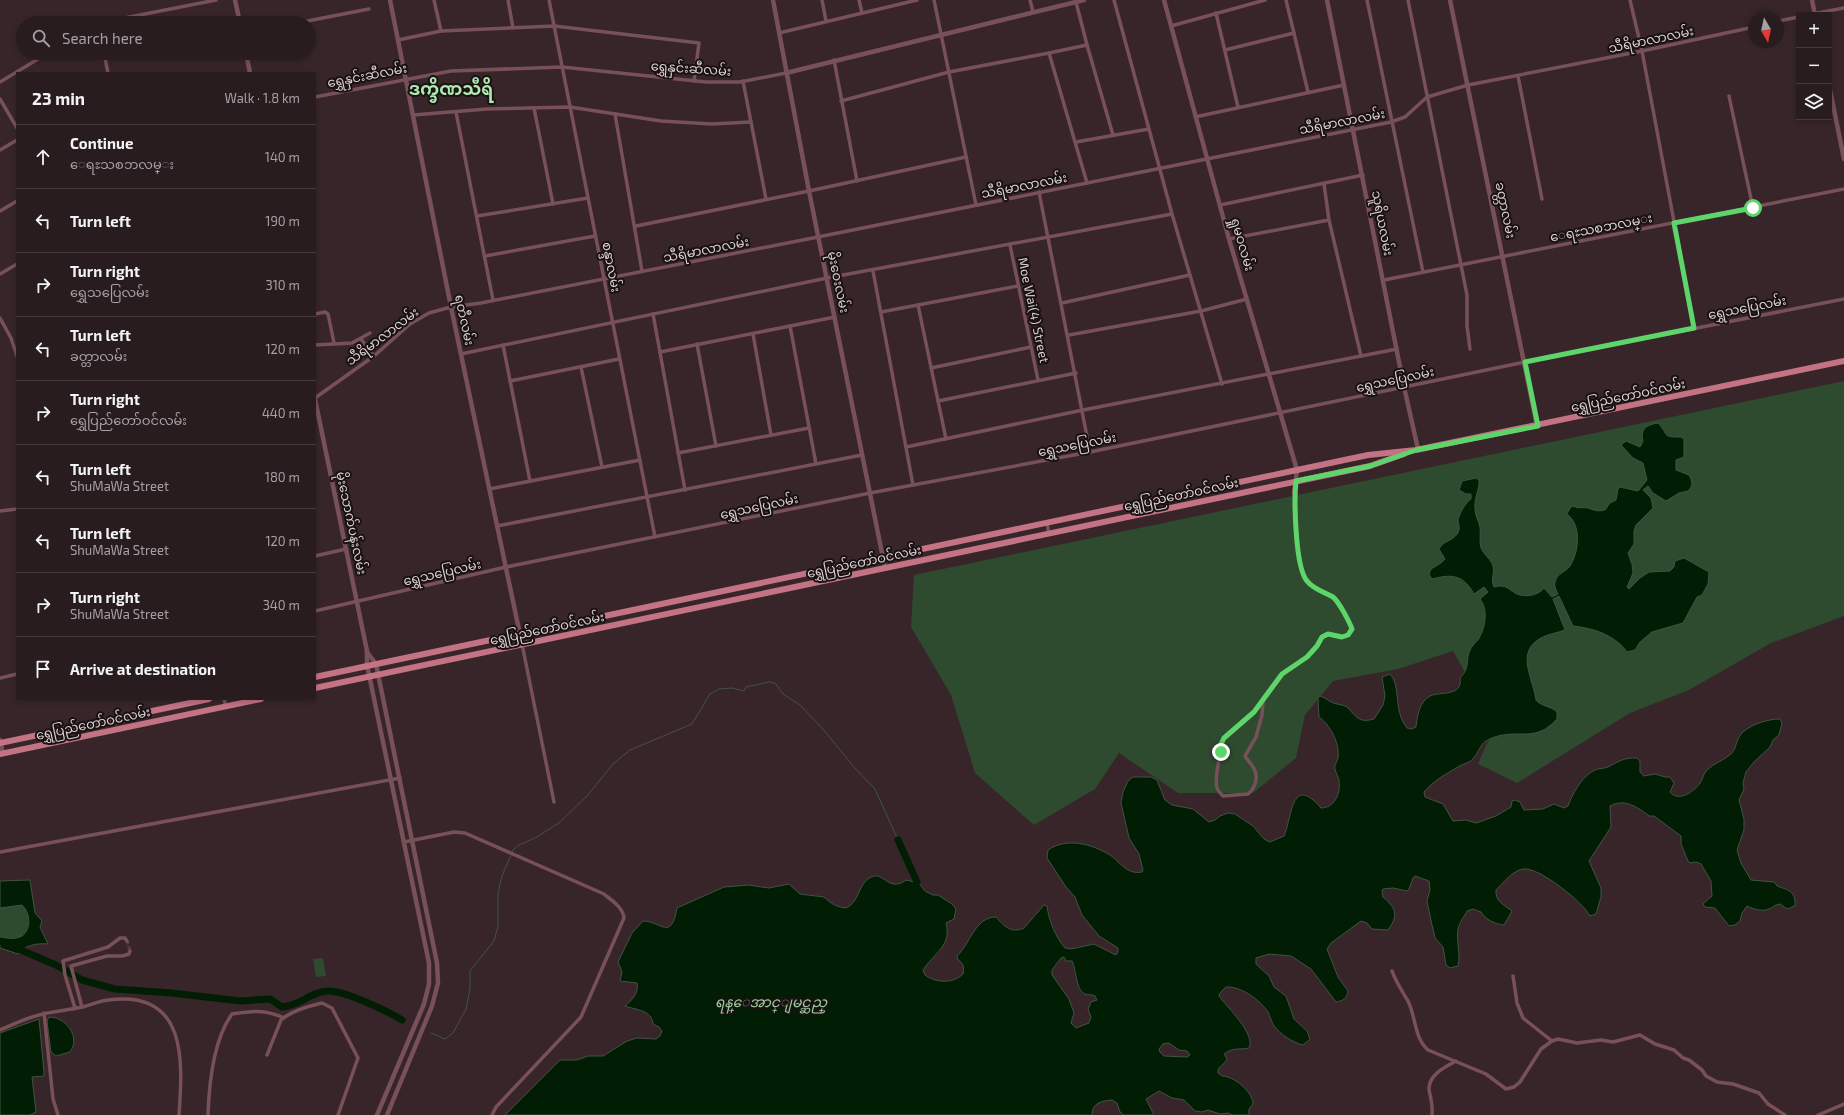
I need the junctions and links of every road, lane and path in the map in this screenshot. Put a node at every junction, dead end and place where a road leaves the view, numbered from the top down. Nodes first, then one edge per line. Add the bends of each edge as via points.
1 (216, 0) edge
2 (236, 0) edge
3 (390, 0) edge
4 (434, 0) edge
5 (508, 0) edge
6 (549, 0) edge
7 (773, 0) edge
8 (822, 0) edge
9 (859, 0) edge
10 (917, 0) edge
11 (934, 0) edge
12 (1030, 0) edge
13 (1084, 0) edge
14 (1114, 0) edge
15 (1164, 0) edge
16 (1265, 0) edge
17 (1286, 0) edge
18 (1327, 0) edge
19 (1367, 0) edge
20 (1408, 0) edge
21 (1450, 0) edge
22 (1630, 0) edge
23 (1812, 0) edge
24 (897, 2) edge
25 (1076, 2) junction
26 (1844, 8) edge
27 (369, 9) dead end
28 (1033, 12) junction
29 (1815, 12) edge
30 (1825, 12) edge
31 (862, 13) junction
32 (1216, 13) junction
33 (135, 16) edge
34 (239, 16) edge
35 (1796, 18) edge
36 (316, 19) edge
37 (1784, 20) edge
38 (826, 21) junction
39 (554, 26) junction
40 (1171, 26) junction
41 (513, 28) junction
42 (1748, 28) edge
43 (441, 31) junction
44 (779, 33) junction
45 (1294, 33) junction
46 (941, 34) junction
47 (398, 40) junction
48 (1087, 45) junction
49 (1225, 50) junction
50 (1642, 51) junction
51 (1049, 54) junction
52 (36, 60) edge
53 (105, 60) edge
54 (247, 60) edge
55 (834, 60) junction
56 (562, 66) junction
57 (16, 72) edge
58 (17, 72) edge
59 (108, 72) edge
60 (250, 72) edge
61 (948, 72) junction
62 (786, 73) junction
63 (1518, 76) junction
64 (406, 79) junction
65 (694, 81) junction
66 (743, 81) junction
67 (0, 82) edge
68 (1468, 85) junction
69 (1344, 86) junction
70 (1308, 92) junction
71 (1729, 96) dead end
72 (316, 97) edge
73 (1427, 97) junction
74 (0, 99) edge
75 (1832, 100) edge
76 (841, 101) junction
77 (570, 107) junction
78 (1238, 107) junction
79 (534, 108) junction
80 (456, 112) junction
81 (615, 114) junction
82 (413, 115) junction
83 (1195, 117) junction
84 (751, 122) junction
85 (1391, 122) junction
86 (16, 126) edge
87 (1149, 129) junction
88 (1352, 129) junction
89 (1113, 135) junction
90 (16, 141) edge
91 (1076, 142) junction
92 (0, 150) edge
93 (966, 157) junction
94 (1844, 159) edge
95 (1207, 160) junction
96 (1160, 169) junction
97 (1363, 175) junction
98 (857, 181) junction
99 (1087, 183) junction
100 (1324, 184) junction
101 (1844, 190) edge
102 (809, 191) junction
103 (1039, 192) junction
104 (588, 198) junction
105 (1542, 198) dead end
106 (766, 199) junction
107 (16, 202) edge
108 (553, 204) junction
109 (976, 205) junction
110 (1220, 205) junction
111 (1753, 208) junction
112 (0, 211) edge
113 (1172, 214) junction
114 (477, 216) junction
115 (1329, 220) junction
116 (1674, 223) junction
117 (636, 226) junction
118 (595, 236) junction
119 (818, 237) junction
120 (1049, 237) junction
121 (1229, 239) junction
122 (1010, 245) junction
123 (484, 256) junction
124 (1504, 256) junction
125 (16, 265) edge
126 (1459, 265) junction
127 (642, 271) junction
128 (873, 271) junction
129 (1423, 272) junction
130 (0, 274) edge
131 (1190, 275) junction
132 (604, 278) junction
133 (827, 278) junction
134 (1384, 280) junction
135 (1018, 286) junction
136 (1248, 299) junction
137 (1844, 299) edge
138 (493, 300) junction
139 (1062, 303) junction
140 (918, 305) junction
141 (451, 307) junction
142 (1201, 311) junction
143 (881, 312) junction
144 (316, 314) edge
145 (653, 314) junction
146 (835, 317) junction
147 (0, 318) edge
148 (612, 322) junction
149 (790, 326) junction
150 (1694, 328) junction
151 (370, 333) dead end
152 (752, 334) junction
153 (1069, 335) junction
154 (361, 339) junction
155 (334, 344) junction
156 (697, 344) junction
157 (503, 345) junction
158 (316, 346) edge
159 (1031, 347) junction
160 (1470, 348) dead end
161 (1397, 350) junction
162 (16, 352) edge
163 (660, 352) junction
164 (461, 354) junction
165 (374, 356) junction
166 (1361, 356) junction
167 (619, 359) junction
168 (1844, 361) edge
169 (1525, 362) junction
170 (581, 367) junction
171 (931, 368) junction
172 (1076, 373) junction
173 (1269, 374) junction
174 (1038, 380) junction
175 (510, 381) junction
176 (1222, 384) junction
177 (1404, 387) junction
178 (316, 397) edge
179 (938, 401) junction
180 (316, 403) edge
181 (1083, 410) junction
182 (1281, 412) junction
183 (1538, 426) junction
184 (809, 428) junction
185 (771, 435) junction
186 (946, 439) junction
187 (716, 446) junction
188 (906, 448) junction
189 (1417, 450) junction
190 (1090, 452) junction
191 (678, 453) junction
192 (862, 455) junction
193 (640, 460) junction
194 (816, 464) junction
195 (602, 467) junction
196 (1297, 470) junction
197 (530, 481) junction
198 (1296, 481) junction
199 (913, 486) junction
200 (489, 488) junction
201 (685, 490) junction
202 (870, 493) junction
203 (1294, 493) joint
204 (647, 497) junction
205 (1158, 500) junction
206 (16, 509) edge
207 (1160, 510) junction
208 (0, 511) edge
209 (1047, 523) junction
210 (497, 526) junction
211 (1049, 534) junction
212 (655, 537) junction
213 (346, 549) junction
214 (316, 556) edge
215 (882, 558) junction
216 (506, 567) junction
217 (885, 568) junction
218 (357, 602) junction
219 (316, 611) edge
220 (520, 634) junction
221 (522, 644) junction
222 (367, 651) junction
223 (376, 664) junction
224 (367, 665) junction
225 (16, 674) edge
226 (378, 674) junction
227 (316, 676) edge
228 (369, 676) junction
229 (0, 678) edge
230 (316, 688) edge
231 (204, 700) edge
232 (224, 700) edge
233 (257, 700) edge
234 (1263, 702) junction
235 (226, 707) junction
236 (0, 742) edge
237 (1, 754) edge
238 (400, 778) junction
239 (391, 779) junction
240 (554, 802) dead end
241 (413, 840) junction
242 (404, 842) junction
243 (0, 852) edge
244 (127, 941) dead end
245 (130, 951) dead end
246 (1392, 971) dead end
247 (1513, 976) dead end
248 (82, 1007) junction
249 (75, 1008) junction
250 (44, 1013) junction
251 (284, 1018) junction
252 (0, 1030) edge
253 (1552, 1041) junction
254 (267, 1055) dead end
255 (1456, 1061) junction
256 (1844, 1104) edge
257 (58, 1115) edge
258 (179, 1115) edge
259 (208, 1115) edge
260 (338, 1115) edge
261 (377, 1115) edge
262 (387, 1115) edge
263 (492, 1115) edge
264 (1432, 1115) edge
265 (1785, 1115) edge
266 (1818, 1115) edge

1 - 33 street
2 - 34 street
3 - 47 street, ရတီလမ်း
4 - 43 street
5 - 41 street
6 - 39 street, စန္ဒာလမ်း
7 - 44 street, မိုးဝေးလမ်း
8 - 38 street
9 - 31 street
10 - 24 street
11 - 46 street
12 - 28 street
13 - 25 street, ရွှေနှင်းဆီလမ်း
14 - 87 street
15 - 40 street, ရှုမဝလမ်း
16 - 32 street
17 - 45 street
18 - 69 street, သူရိယလမ်း
19 - 85 street
20 - 73 street
21 - 68 street, ခတ္တာလမ်း
22 - 50 street
23 - 29 street
24 - 31 street
25 - 28 street, ရွှေနှင်းဆီလမ်း
25 - 48 street
26 - 30 street
27 - 36 street
28 - 46 street, ရွှေနှင်းဆီလမ်း
31 - 38 street
32 - 40 street
32 - 49 street
35 - 37 street
38 - 44 street
39 - 41 street
39 - 56 street, စန္ဒာလမ်း
39 - 65 street via 699,43
40 - 83 street, ရှုမဝလမ်း
41 - 43 street
42 - 50 street, သီရိမာလာလမ်း
43 - 47 street
44 - 62 street, မိုးဝေးလမ်း
45 - 49 street
45 - 70 street
46 - 55 street, ရွှေနှင်းဆီလမ်း
46 - 61 street
47 - 64 street, ရတီလမ်း
48 - 51 street
48 - 89 street
49 - 78 street
50 - 63 street, သီရိမာလာလမ်း
50 - 116 street
51 - 61 street
51 - 91 street
52 - 58 street
53 - 59 street
54 - 60 street
55 - 62 street, ရွှေနှင်းဆီလမ်း
55 - 76 street
56 - 64 street, ရွှေနှင်းဆီလမ်း via 451,70
56 - 65 street, ရွှေနှင်းဆီလမ်း
56 - 77 street, စန္ဒာလမ်း
57 - 67 street
61 - 76 street
61 - 93 street
62 - 66 street, ရွှေနှင်းဆီလမ်း
62 - 102 street, မိုးဝေးလမ်း
63 - 68 street, သီရိမာလာလမ်း
63 - 105 street
64 - 72 street, ရွှေနှင်းဆီလမ်း
64 - 82 street, ရတီလမ်း
65 - 66 street, ရွှေနှင်းဆီလမ်း
66 - 84 street
68 - 73 street, သီရိမာလာလမ်း
68 - 124 street, ခတ္တာလမ်း
69 - 70 street
69 - 88 street, သူရိယလမ်း
70 - 78 street
71 - 111 street
73 - 85 street, သီရိမာလာလမ်း via 1405,117
73 - 126 street
74 - 86 street
75 - 94 street
76 - 98 street
77 - 79 street
77 - 81 street
77 - 104 street, စန္ဒာလမ်း
78 - 83 street
79 - 80 street
79 - 108 street
80 - 82 street
80 - 114 street
81 - 84 street via 661,121 712,124
81 - 117 street
82 - 141 street, ရတီလမ်း
83 - 95 street, ရှုမဝလမ်း
84 - 106 street
85 - 88 street, သီရိမာလာလမ်း
85 - 129 street
87 - 89 street
87 - 96 street
88 - 95 street, သီရိမာလာလမ်း
88 - 97 street, သူရိယလမ်း
89 - 91 street
90 - 92 street
91 - 99 street
93 - 98 street
93 - 109 street
95 - 96 street, သီရိမာလာလမ်း
95 - 110 street, ရှုမဝလမ်း
96 - 99 street, သီရိမာလာလမ်း
96 - 113 street
97 - 100 street
97 - 134 street, သူရိယလမ်း
98 - 102 street
99 - 103 street, သီရိမာလာလမ်း
100 - 110 street
100 - 115 street
101 - 111 street, ေရႊသစၥာလမ္း
102 - 106 street
102 - 119 street, မိုးဝေးလမ်း
103 - 109 street, သီရိမာလာလမ်း
103 - 120 street
104 - 108 street
104 - 118 street, စန္ဒာလမ်း
106 - 117 street
107 - 112 street
108 - 114 street
109 - 119 street, သီရိမာလာလမ်း
110 - 121 street, ရှုမဝလမ်း
111 - 116 street, ေရႊသစၥာလမ္း
113 - 120 street
113 - 131 street
114 - 123 street
115 - 121 street
115 - 166 street
116 - 124 street, ေရႊသစၥာလမ္း
116 - 150 street
117 - 127 street
118 - 123 street
118 - 132 street, စန္ဒာလမ်း
119 - 127 street, သီရိမာလာလမ်း
119 - 133 street, မိုးဝေးလမ်း
120 - 122 street
120 - 139 street
121 - 136 street, ရှုမဝလမ်း
122 - 128 street
122 - 135 street, Moe Wai(4) Street
123 - 138 street
124 - 126 street, ေရႊသစၥာလမ္း
124 - 169 street, ခတ္တာလမ်း
125 - 130 street
126 - 129 street, ေရႊသစၥာလမ္း
126 - 160 street via 1466,296
127 - 132 street, သီရိမာလာလမ်း
128 - 133 street
128 - 143 street
129 - 134 street, ေရႊသစၥာလမ္း
131 - 139 street
131 - 142 street
132 - 138 street, သီရိမာလာလမ်း
132 - 148 street, စန္ဒာလမ်း
133 - 145 street
133 - 146 street, မိုးဝေးလမ်း
134 - 161 street, သူရိယလမ်း
135 - 140 street
135 - 159 street, Moe Wai(4) Street
136 - 142 street
136 - 173 street, ရှုမဝလမ်း
137 - 150 street, ရွှေသပြေလမ်း
138 - 141 street, သီရိမာလာလမ်း
139 - 153 street
140 - 143 street
140 - 171 street
141 - 164 street, ရတီလမ်း
141 - 165 street, သီရိမာလာလမ်း via 429,313 410,324
142 - 153 street
142 - 176 street
143 - 188 street
144 - 155 street via 328,314
145 - 148 street
145 - 163 street
146 - 149 street
146 - 192 street, မိုးဝေးလမ်း
147 - 162 street via 12,338
148 - 157 street
148 - 167 street, စန္ဒာလမ်း
149 - 152 street
149 - 184 street
150 - 169 street, ရွှေသပြေလမ်း
151 - 154 street
152 - 156 street
152 - 185 street
153 - 172 street
154 - 155 street via 342,345
154 - 165 street
155 - 158 street
156 - 163 street
156 - 187 street
157 - 164 street
157 - 175 street
159 - 171 street
159 - 174 street, Moe Wai(4) Street
161 - 166 street
161 - 177 street, သူရိယလမ်း
163 - 191 street
164 - 200 street, ရတီလမ်း
165 - 178 street, သီရိမာလာလမ်း
166 - 173 street
167 - 170 street
167 - 193 street, စန္ဒာလမ်း
168 - 183 main road, ရွှေပြည်တော်ဝင်လမ်း
169 - 177 street, ရွှေသပြေလမ်း
169 - 183 street, ခတ္တာလမ်း
170 - 175 street
170 - 195 street
171 - 179 street
172 - 174 street
172 - 181 street
173 - 176 street
173 - 182 street, ရှုမဝလမ်း
174 - 179 street
175 - 197 street
176 - 181 street
177 - 182 street, ရွှေသပြေလမ်း
177 - 189 street, သူရိယလမ်း
179 - 186 street
180 - 213 street, မိုးသောက်ပန်းလမ်း
181 - 186 street
181 - 190 street
182 - 190 street, ရွှေသပြေလမ်း
182 - 196 street, ရှုမဝလမ်း
183 - 189 main road, ရွှေပြည်တော်ဝင်လမ်း
184 - 185 street
184 - 194 street
185 - 187 street
186 - 188 street
187 - 191 street
188 - 199 street
189 - 196 main road, ရွှေပြည်တော်ဝင်လမ်း via 1368,455
189 - 198 main road, ရွှေပြည်တော်ဝင်လမ်း via 1370,466
190 - 199 street, ရွှေသပြေလမ်း
191 - 201 street
192 - 194 street
192 - 202 street, မိုးဝေးလမ်း
193 - 195 street
193 - 204 street, စန္ဒာလမ်း
194 - 201 street
195 - 197 street
196 - 198 street, ရှုမဝလမ်း
196 - 205 main road, ရွှေပြည်တော်ဝင်လမ်း
197 - 200 street
198 - 203 street, ရှုမဝလမ်း
198 - 207 main road, ရွှေပြည်တော်ဝင်လမ်း
199 - 202 street, ရွှေသပြေလမ်း
200 - 210 street, ရတီလမ်း
201 - 204 street
202 - 212 street, ရွှေသပြေလမ်း
202 - 215 street, မိုးဝေးလမ်း
203 - 234 street via 1299,555 1306,581 1334,598 1352,629 1348,635 1342,637 1328,634 1322,637 1307,657 1282,674
204 - 210 street
204 - 212 street, စန္ဒာလမ်း
205 - 207 street
205 - 209 main road, ရွှေပြည်တော်ဝင်လမ်း
206 - 208 street
207 - 211 main road, ရွှေပြည်တော်ဝင်လမ်း
209 - 211 street
209 - 215 main road, ရွှေပြည်တော်ဝင်လမ်း
210 - 216 street, ရတီလမ်း
211 - 217 main road, ရွှေပြည်တော်ဝင်လမ်း
212 - 216 street, ရွှေသပြေလမ်း
213 - 214 street
213 - 218 street, မိုးသောက်ပန်းလမ်း
215 - 217 street, မိုးဝေးလမ်း
215 - 220 main road, ရွှေပြည်တော်ဝင်လမ်း
216 - 218 street, ရွှေသပြေလမ်း
216 - 220 street, ရတီလမ်း
217 - 221 main road, ရွှေပြည်တော်ဝင်လမ်း
218 - 219 street, ရွှေသပြေလမ်း
218 - 222 street, မိုးသောက်ပန်းလမ်း
220 - 221 street, ရတီလမ်း
220 - 223 main road, ရွှေပြည်တော်ဝင်လမ်း
221 - 226 main road, ရွှေပြည်တော်ဝင်လမ်း
221 - 240 street
222 - 223 street
222 - 224 street
223 - 224 main road, ရွှေပြည်တော်ဝင်လမ်း
223 - 226 street
224 - 227 main road, ရွှေပြည်တော်ဝင်လမ်း
224 - 228 street
225 - 229 street
226 - 228 main road, ရွှေပြည်တော်ဝင်လမ်း
226 - 238 street
228 - 230 main road, ရွှေပြည်တော်ဝင်လမ်း
228 - 239 street
231 - 236 main road, ရွှေပြည်တော်ဝင်လမ်း
232 - 235 street
233 - 235 main road, ရွှေပြည်တော်ဝင်လမ်း
234 - 234 street via 1256,737 1246,756 1254,767 1254,789 1248,794 1223,796 1216,788 1221,744 1224,738
235 - 237 main road, ရွှေပြည်တော်ဝင်လမ်း
236 - 237 street
238 - 239 street
238 - 241 street
239 - 242 street
239 - 243 street
241 - 242 street
241 - 262 street via 435,949 438,983 432,1006
241 - 263 street via 454,832 465,833 604,894 620,908 624,918 581,1017 496,1107
242 - 261 street via 426,950 429,984 424,1004
244 - 249 street via 120,938 108,947 63,961
245 - 248 street via 122,956 107,956 71,966
246 - 255 street via 1401,992 1408,1000 1423,1045 1428,1050
247 - 253 street via 1517,1003 1523,1018
248 - 249 street
248 - 258 street via 108,1000 132,999 159,1009 166,1016 175,1033 181,1062
249 - 250 street
250 - 252 street
250 - 257 street via 53,1099
251 - 254 street
251 - 259 street via 270,1012 232,1014 225,1024 216,1056
251 - 260 street via 322,1003 332,1008 342,1024 358,1058
253 - 255 street via 1541,1049 1520,1082 1506,1089 1486,1074
253 - 265 street via 1612,1042 1640,1035 1655,1044 1674,1050 1717,1082 1733,1084 1759,1093 1768,1104
255 - 264 street via 1430,1081
256 - 266 street

